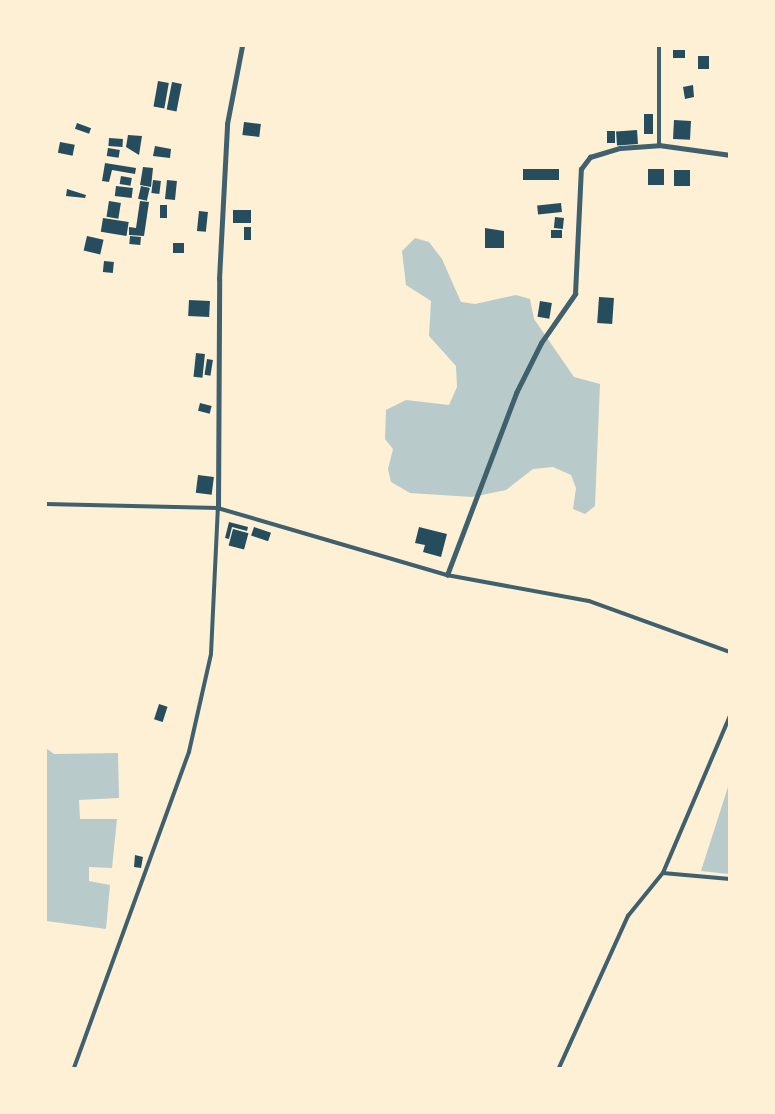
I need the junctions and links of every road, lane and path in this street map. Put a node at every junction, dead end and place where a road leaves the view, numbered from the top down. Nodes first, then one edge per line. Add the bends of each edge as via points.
1 (242, 46) edge
2 (659, 46) edge
3 (659, 145) junction
4 (730, 155) edge
5 (46, 504) edge
6 (218, 508) junction
7 (447, 575) junction
8 (730, 652) edge
9 (730, 716) edge
10 (663, 873) junction
11 (730, 879) edge
12 (74, 1069) edge
13 (559, 1069) edge

1 - 6 street via 234,71 226,137 219,279
2 - 3 street
3 - 4 street
3 - 7 street via 604,152 590,157 581,169 575,294 541,343 516,393
5 - 6 street
6 - 7 street
6 - 12 street via 211,654 189,752
7 - 8 street via 589,601
9 - 10 street
10 - 11 street
10 - 13 street via 628,916

